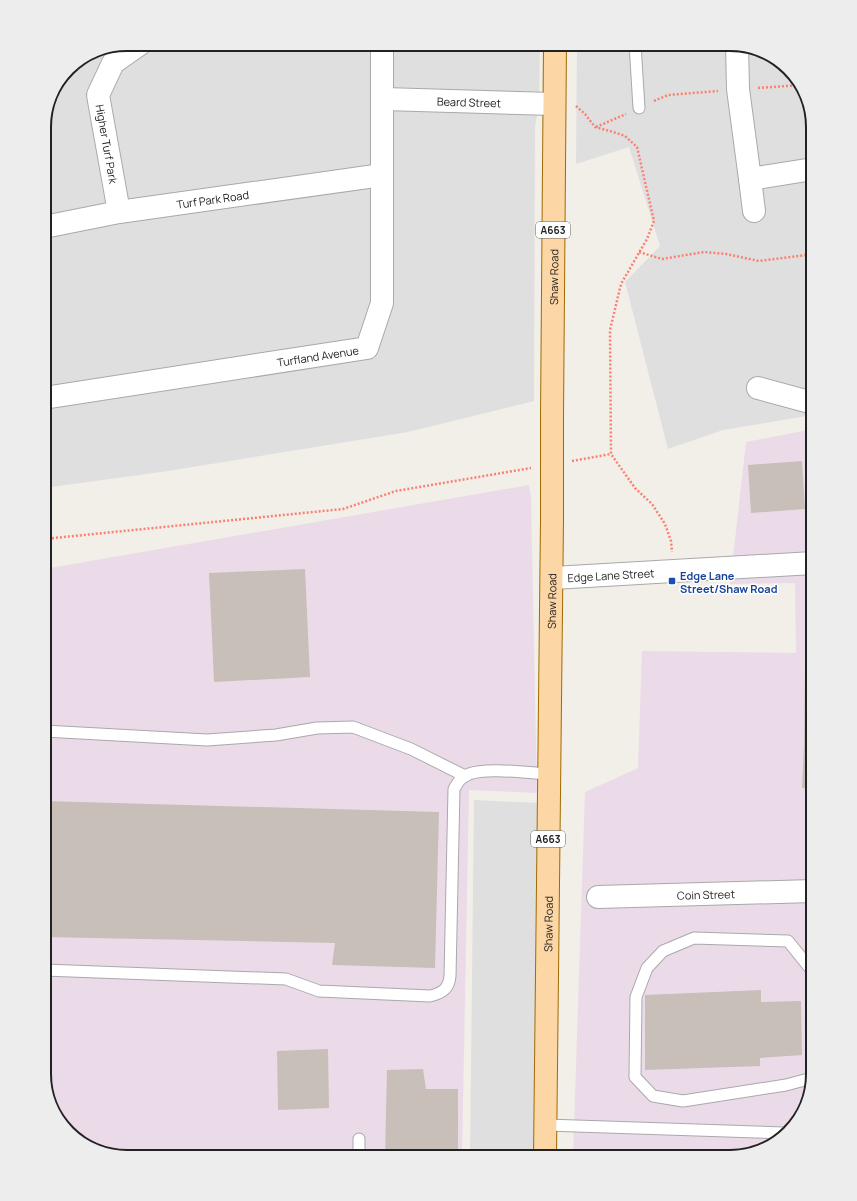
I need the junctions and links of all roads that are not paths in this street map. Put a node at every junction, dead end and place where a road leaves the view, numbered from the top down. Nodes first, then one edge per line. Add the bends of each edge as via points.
1 (130, 51) edge
2 (382, 51) edge
3 (554, 51) edge
4 (635, 51) edge
5 (737, 51) edge
6 (384, 99) junction
7 (546, 104) junction
8 (639, 108) road end
9 (806, 170) edge
10 (382, 175) junction
11 (750, 179) junction
12 (754, 211) dead end
13 (119, 212) junction
14 (51, 226) edge
15 (758, 388) dead end
16 (51, 397) edge
17 (806, 402) edge
18 (806, 563) edge
19 (553, 578) junction
20 (51, 731) edge
21 (548, 774) junction
22 (465, 776) junction
23 (806, 891) edge
24 (598, 897) dead end
25 (806, 963) edge
26 (51, 970) edge
27 (805, 1080) edge
28 (546, 1125) junction
29 (778, 1133) edge
30 (359, 1139) dead end
31 (359, 1150) edge
32 (545, 1150) edge

1 - 13 street, Higher Turf Park via 113,63 98,95
2 - 6 street, Turfland Avenue
3 - 7 main road, Shaw Road / A663
4 - 8 lane
5 - 11 street via 738,89
6 - 7 street, Beard Street
6 - 10 street, Turfland Avenue
7 - 19 main road, Shaw Road / A663, bridge
9 - 11 street
10 - 13 street, Turf Park Road
10 - 16 street, Turfland Avenue via 382,303 367,348
11 - 12 street
13 - 14 street, Turf Park Road
15 - 17 street
18 - 19 street, Edge Lane Street
19 - 21 main road, Shaw Road / A663
20 - 22 lane via 207,740 276,735 318,728 352,727 411,749
21 - 22 lane via 490,771
21 - 28 main road, Shaw Road / A663
22 - 26 lane via 458,780 454,789 450,976 447,987 439,994 430,996 319,990 286,980
23 - 24 street, Coin Street
25 - 27 lane via 788,941 694,938 663,951 648,968 636,997 635,1021 635,1077 654,1096 683,1101
28 - 29 lane
28 - 32 main road, Shaw Road / A663
30 - 31 lane

